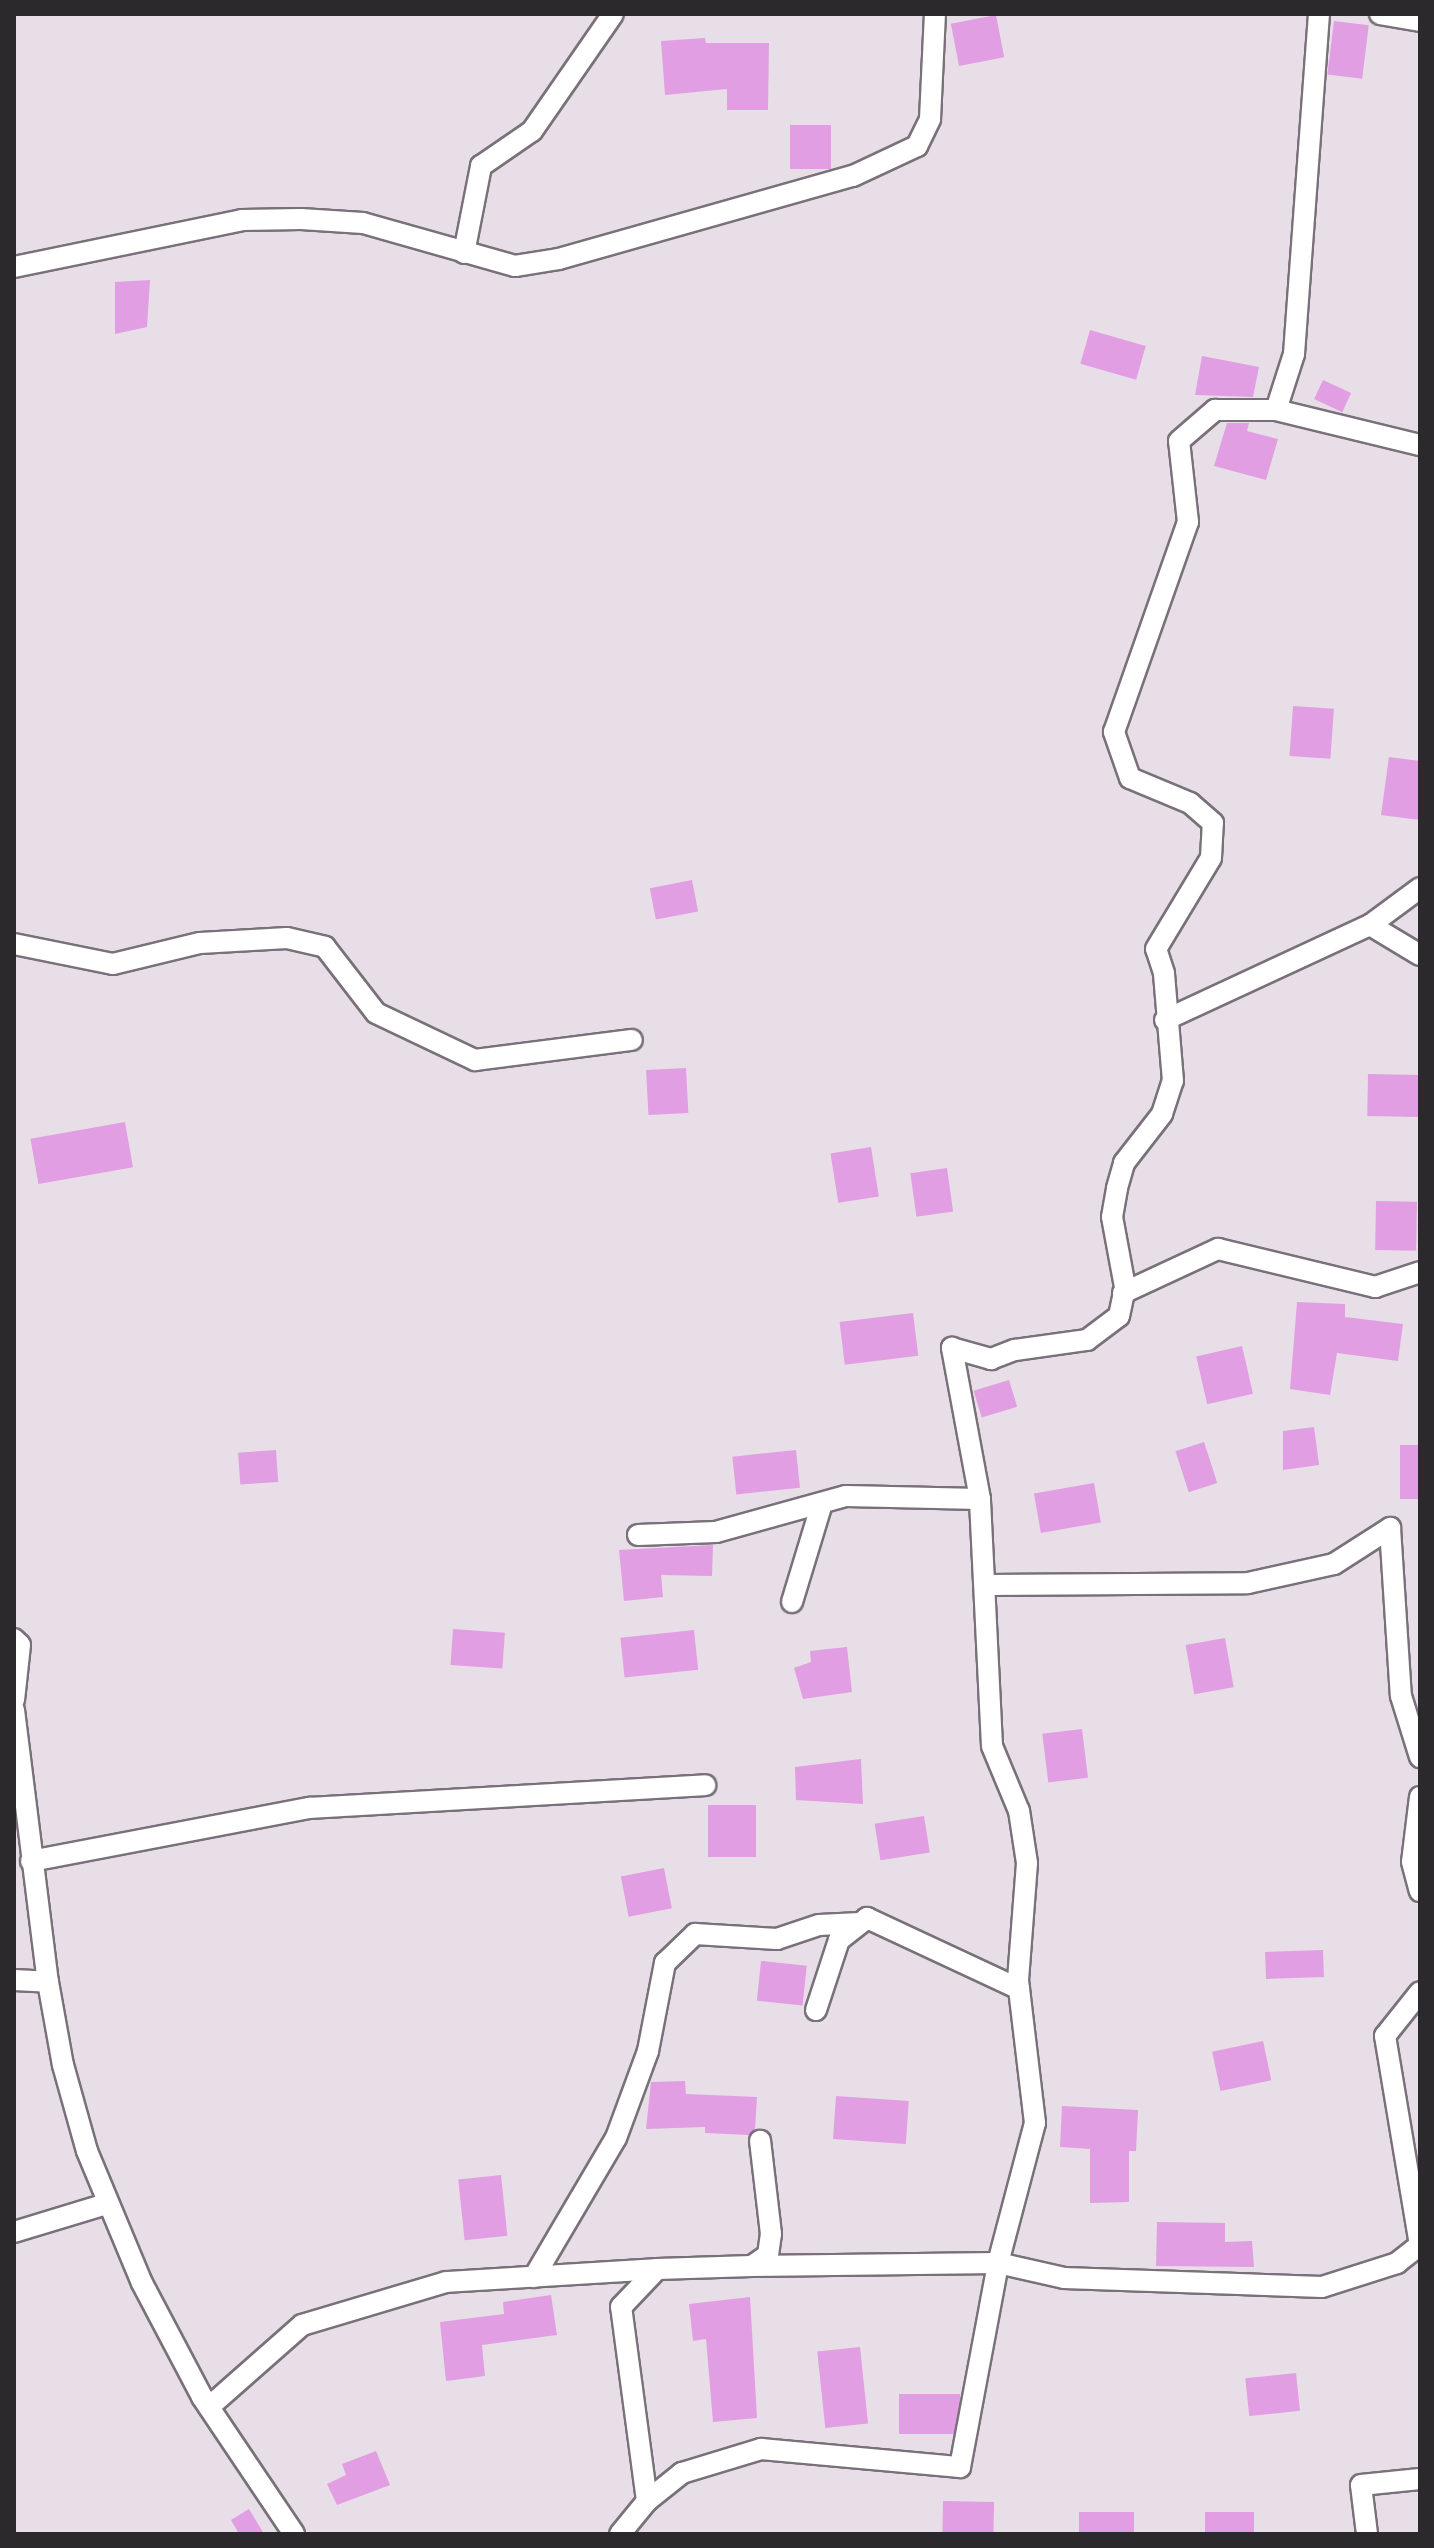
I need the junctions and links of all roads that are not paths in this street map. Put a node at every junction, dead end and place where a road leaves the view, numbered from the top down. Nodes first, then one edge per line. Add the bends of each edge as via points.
1 (613, 14) edge
2 (935, 14) edge
3 (1319, 14) edge
4 (1380, 14) edge
5 (1420, 21) edge
6 (464, 253) junction
7 (14, 267) edge
8 (1276, 410) junction
9 (1420, 445) edge
10 (1420, 888) edge
11 (1370, 925) junction
12 (14, 944) edge
13 (1420, 955) edge
14 (1165, 1020) junction
15 (632, 1040) dead end
16 (1420, 1272) edge
17 (1123, 1293) junction
18 (980, 1499) junction
19 (822, 1503) junction
20 (638, 1535) dead end
21 (987, 1585) junction
22 (792, 1602) dead end
23 (14, 1639) edge
24 (14, 1700) edge
25 (14, 1710) edge
26 (1420, 1757) edge
27 (705, 1785) dead end
28 (1420, 1797) edge
29 (31, 1861) junction
30 (1420, 1891) edge
31 (860, 1923) junction
32 (14, 1980) edge
33 (48, 1982) junction
34 (1419, 1988) edge
35 (1019, 1989) junction
36 (816, 2010) dead end
37 (760, 2141) dead end
38 (106, 2204) junction
39 (14, 2232) edge
40 (1420, 2245) edge
41 (998, 2263) junction
42 (752, 2266) junction
43 (657, 2269) junction
44 (534, 2277) junction
45 (209, 2407) junction
46 (1420, 2479) edge
47 (647, 2501) junction
48 (294, 2534) edge
49 (620, 2534) edge
50 (1367, 2534) edge

1 - 6 street via 532,131 481,166
2 - 6 street via 930,119 917,146 853,176 559,259 515,266
3 - 8 street via 1294,354
4 - 5 street
6 - 7 street via 363,223 242,220
8 - 9 street
8 - 14 street via 1215,410 1179,441 1188,522 1114,732 1130,778 1190,803 1213,823 1211,858 1156,949 1164,973
10 - 11 street
11 - 13 street
11 - 14 street
12 - 15 street via 113,964 200,943 287,938 325,947 376,1013 475,1060
14 - 17 street via 1173,1081 1168,1100 1124,1163 1112,1217
16 - 17 street via 1417,1278 1375,1287 1218,1249
17 - 18 street via 1119,1316 1087,1340 1015,1350 991,1359 952,1348
18 - 19 street via 846,1496
18 - 21 street
19 - 20 street via 716,1532
19 - 22 street
21 - 26 street via 1248,1583 1334,1564 1390,1528 1401,1696
21 - 35 street via 992,1746 1019,1811 1027,1863
23 - 24 street via 20,1645
25 - 29 street
27 - 29 street via 310,1808
28 - 30 street via 1412,1862
29 - 33 street
31 - 35 street via 867,1918
31 - 36 street via 839,1940
31 - 44 street via 819,1925 777,1939 695,1934 665,1963 648,2051 616,2138
32 - 33 street
33 - 38 street via 63,2065
34 - 40 street via 1385,2036
35 - 41 street via 1035,2123
37 - 42 street via 771,2234 768,2255
38 - 39 street
38 - 45 street
40 - 41 street via 1397,2263 1322,2287 1064,2278
41 - 42 street
41 - 47 street via 960,2467 761,2449 682,2473
42 - 43 street
43 - 44 street
43 - 47 street via 621,2307
44 - 45 street via 446,2282 302,2325
45 - 48 street
46 - 50 street via 1361,2485
47 - 49 street

